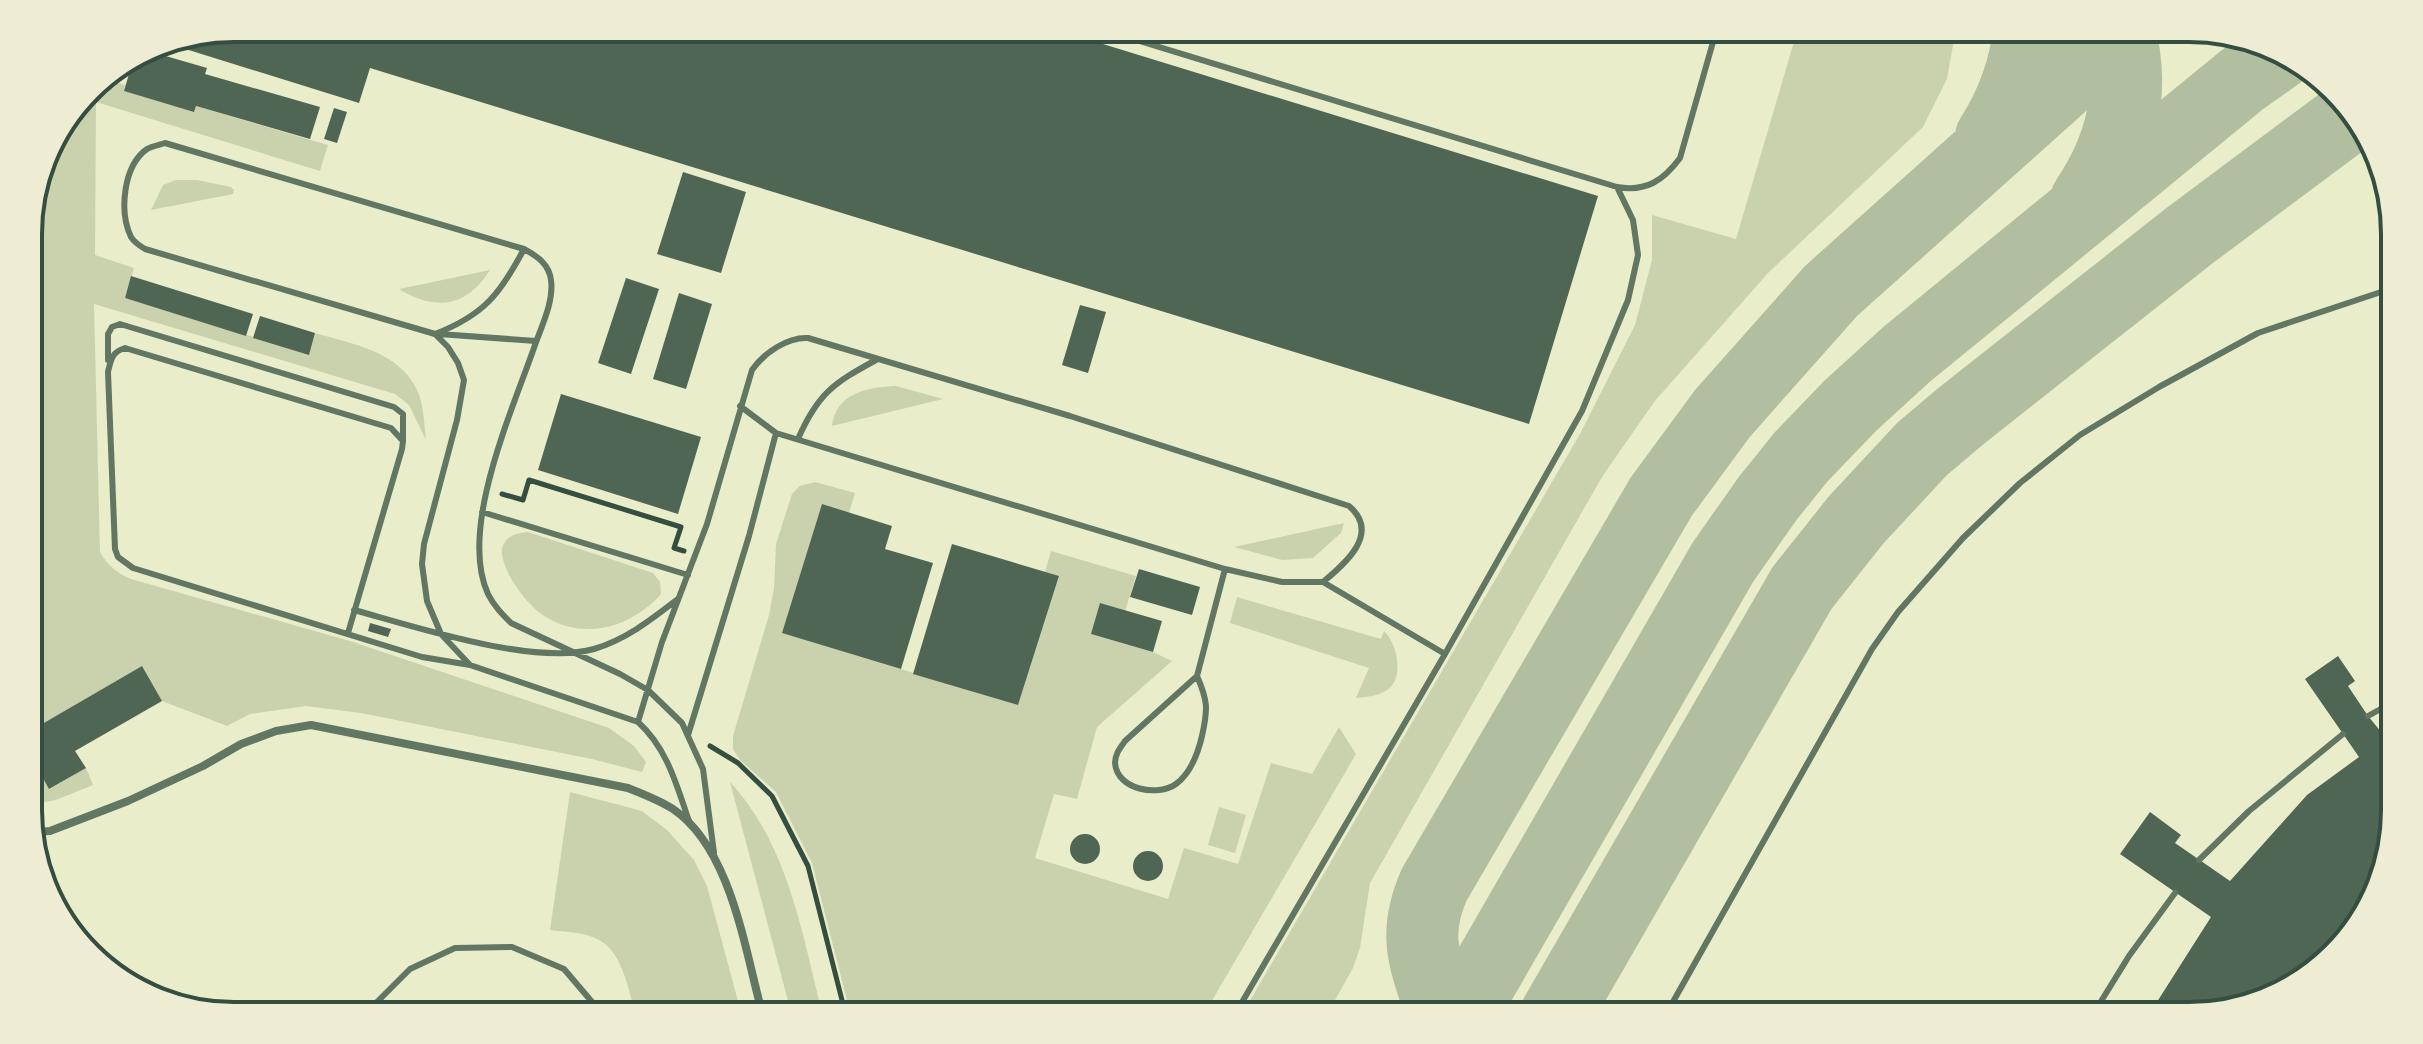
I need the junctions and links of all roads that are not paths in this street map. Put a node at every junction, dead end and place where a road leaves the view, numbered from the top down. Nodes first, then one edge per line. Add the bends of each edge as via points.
1 (1143, 42) edge
2 (1713, 42) edge
3 (1617, 187) junction
4 (524, 249) junction
5 (2381, 292) edge
6 (435, 334) junction
7 (536, 341) junction
8 (876, 360) junction
9 (108, 372) junction
10 (740, 406) junction
11 (776, 433) junction
12 (798, 439) junction
13 (403, 441) junction
14 (482, 512) junction
15 (1225, 569) junction
16 (688, 575) junction
17 (1323, 582) junction
18 (678, 599) junction
19 (354, 610) junction
20 (348, 633) junction
21 (441, 634) junction
22 (572, 654) junction
23 (1445, 654) junction
24 (470, 665) junction
25 (1197, 676) junction
26 (648, 690) junction
27 (2381, 709) edge
28 (2368, 716) dead end
29 (638, 722) junction
30 (689, 734) junction
31 (2343, 734) dead end
32 (691, 827) junction
33 (44, 831) edge
34 (715, 858) junction
35 (2199, 860) dead end
36 (2175, 893) dead end
37 (377, 1002) edge
38 (592, 1002) edge
39 (759, 1002) edge
40 (1242, 1002) edge
41 (1673, 1002) edge
42 (2101, 1002) edge

1 - 3 lane
2 - 3 lane via 1680,158 1651,185
3 - 23 lane via 1633,220 1638,255 1628,300 1582,411
4 - 6 lane via 489,302 469,319
4 - 6 lane via 165,143 136,160 125,198 126,220 132,240 145,249
4 - 7 lane via 537,256 551,277 549,305
5 - 41 lane via 2258,333 2159,387 2080,435 1963,538 1872,649
6 - 7 lane
6 - 21 lane via 453,355 464,380 422,564 427,601
7 - 14 lane
8 - 10 lane via 797,338 759,360
8 - 12 lane via 825,393
8 - 17 lane via 1349,506 1362,524 1357,547 1350,560
9 - 13 lane via 112,356 125,348 391,428
9 - 13 lane via 108,334 115,323 394,407 403,414
9 - 20 lane via 118,557 133,568
10 - 11 lane
10 - 16 lane
11 - 12 lane
11 - 30 lane
12 - 15 lane
13 - 19 lane
14 - 16 lane
14 - 22 lane via 480,555 487,592 497,610 511,623
15 - 17 lane via 1282,582
15 - 25 lane
16 - 18 lane
17 - 23 lane
18 - 22 lane via 633,633
18 - 26 lane
19 - 20 lane
19 - 21 lane
20 - 24 lane via 422,657
21 - 22 lane via 544,654
21 - 24 lane
22 - 26 lane
23 - 40 lane
24 - 29 lane
25 - 25 lane via 1117,752 1115,763 1125,781 1162,790 1185,776 1207,714 1207,698
26 - 29 lane
26 - 30 lane
27 - 28 lane
29 - 32 lane via 666,756
30 - 34 lane via 703,769
31 - 35 lane
32 - 33 street via 675,811 628,788 311,725 241,744 128,801
32 - 34 street
34 - 39 street
36 - 42 lane
37 - 38 lane via 410,969 455,948 512,947 564,969

